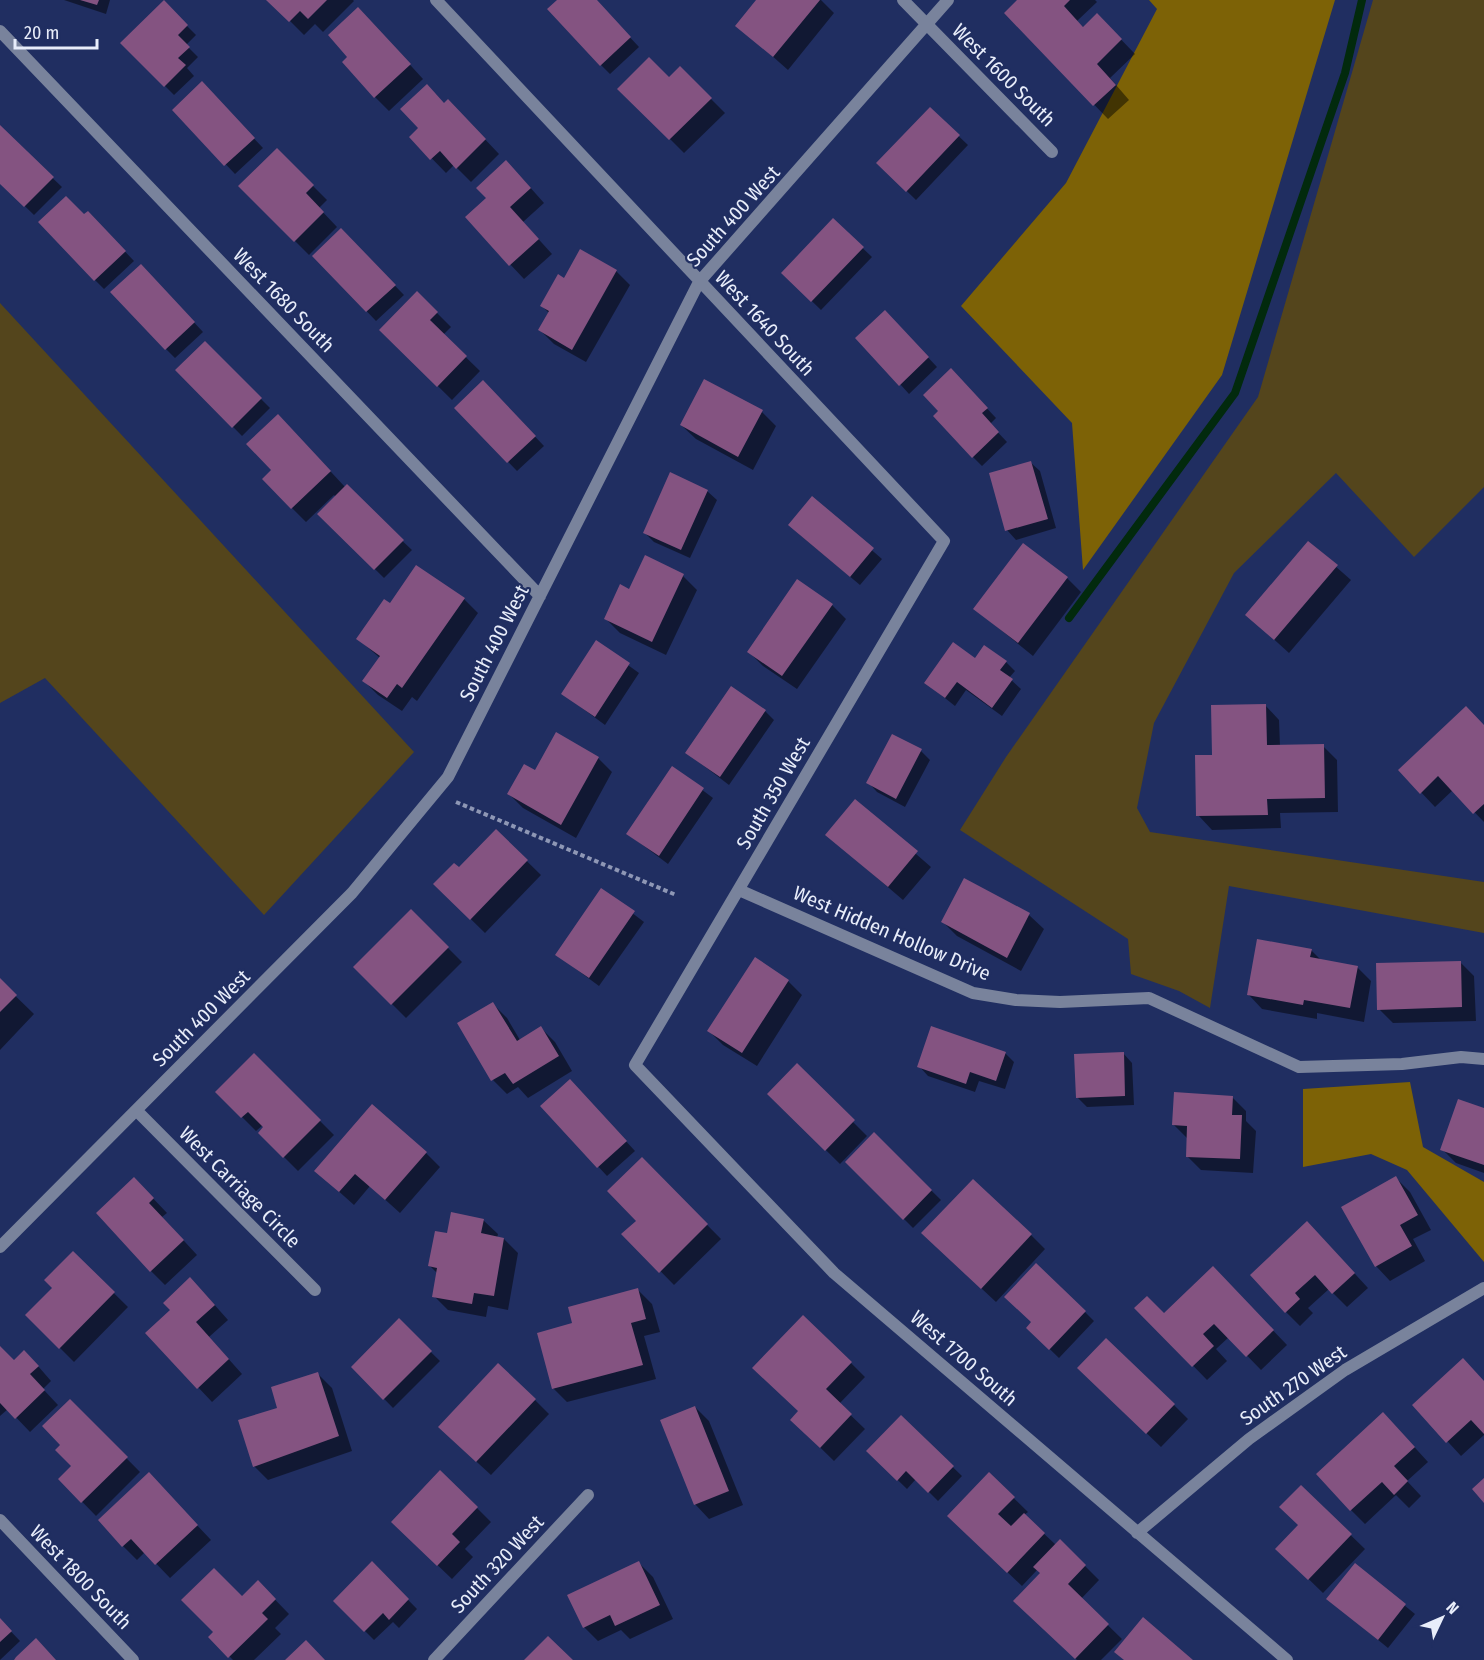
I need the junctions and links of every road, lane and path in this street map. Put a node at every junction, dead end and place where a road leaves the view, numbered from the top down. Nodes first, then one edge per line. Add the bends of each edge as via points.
1 (436, 0) edge
2 (903, 0) edge
3 (948, 0) edge
4 (928, 26) junction
5 (0, 31) edge
6 (1052, 152) dead end
7 (699, 282) junction
8 (944, 541) joint
9 (540, 596) junction
10 (456, 802) dead end
11 (740, 890) junction
12 (676, 896) dead end
13 (1484, 1059) edge
14 (635, 1065) joint
15 (137, 1111) junction
16 (0, 1247) edge
17 (1484, 1288) edge
18 (315, 1290) dead end
19 (588, 1495) dead end
20 (0, 1520) edge
21 (1137, 1533) junction
22 (133, 1660) edge
23 (434, 1660) edge
24 (1287, 1660) edge

1 - 7 street, West 1640 South
2 - 4 street, West 1600 South
3 - 4 street, South 400 West
4 - 6 street, West 1600 South
4 - 7 street, South 400 West
5 - 9 street, West 1680 South
7 - 8 street, West 1640 South
7 - 9 street, South 400 West
8 - 11 street, South 350 West
9 - 15 street, South 400 West via 448,777 352,893
10 - 12 path
11 - 13 street, West Hidden Hollow Drive via 973,993 1060,1002 1149,998 1299,1067
11 - 14 street, South 350 West
14 - 21 street, West 1700 South via 834,1273
15 - 16 street, South 400 West
15 - 18 street, West Carriage Circle
17 - 21 street, South 270 West via 1345,1370 1249,1439
19 - 23 street, South 320 West
20 - 22 street, West 1800 South
21 - 24 street, West 1700 South

